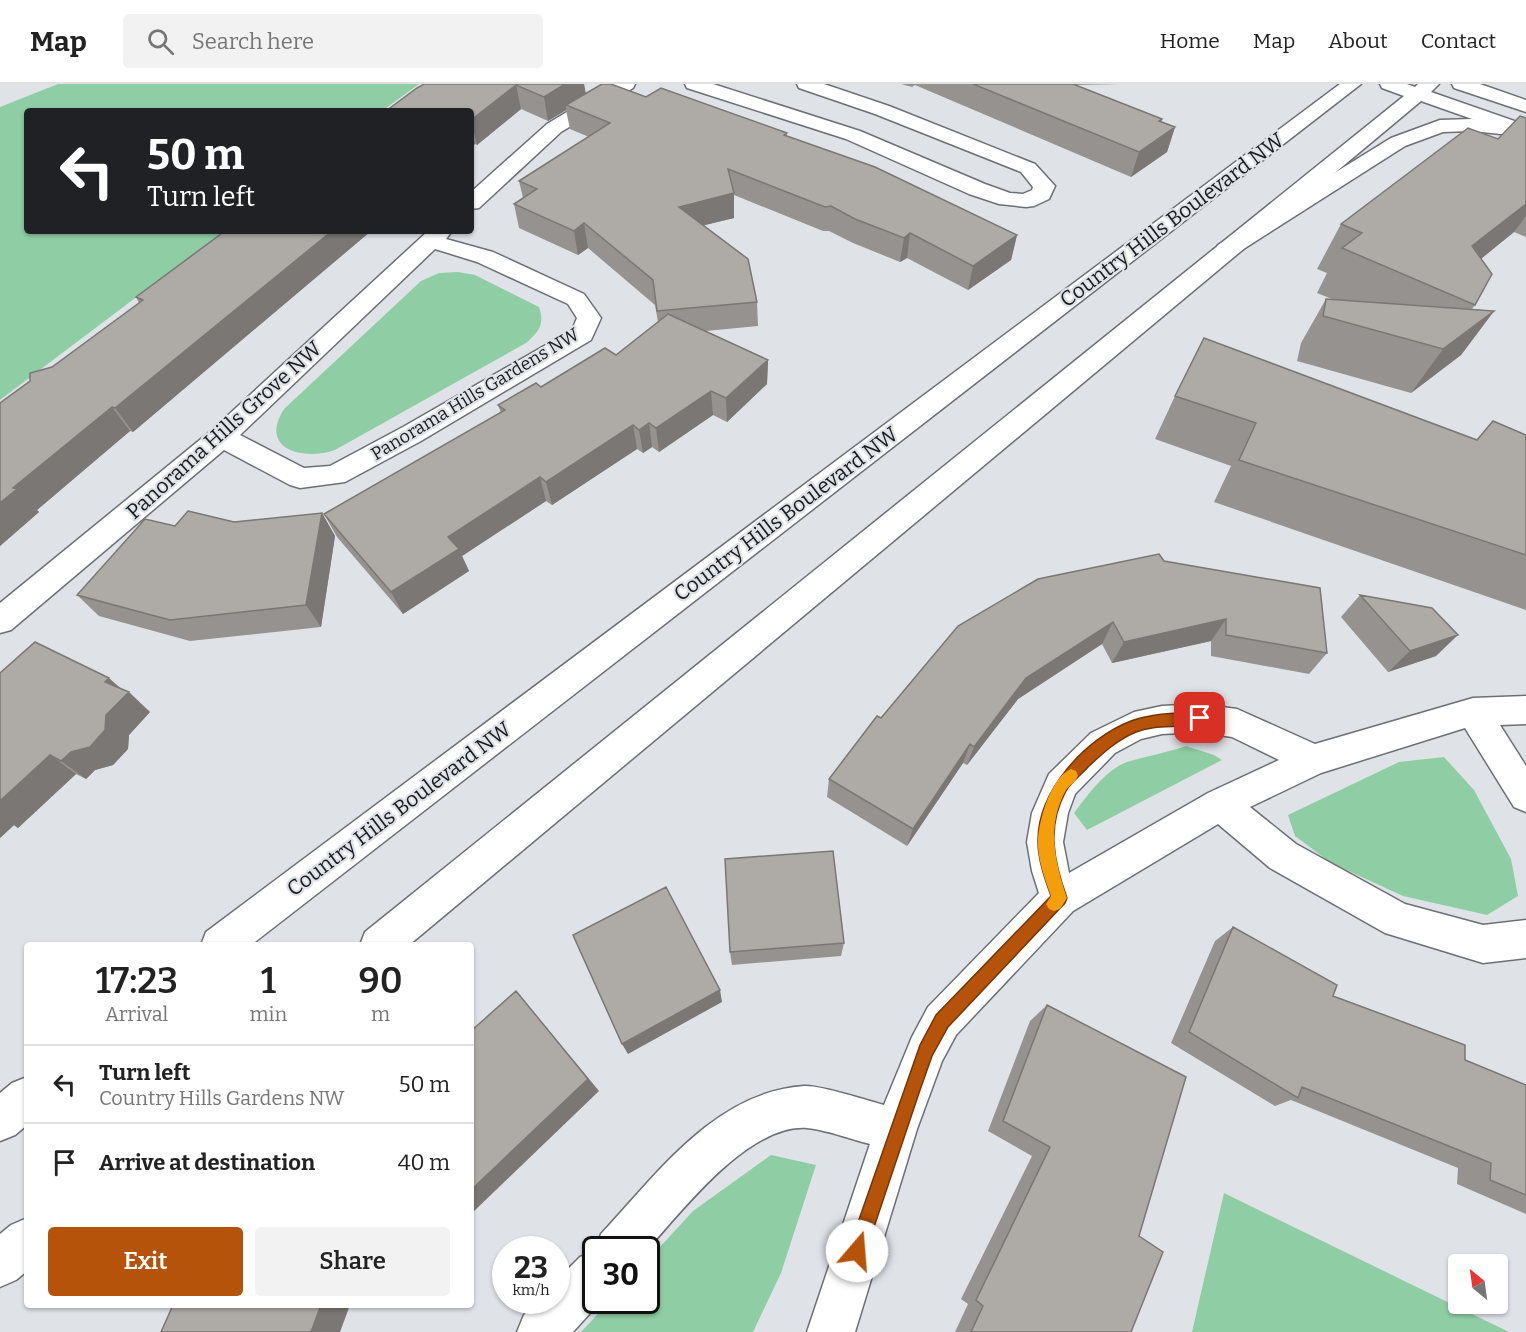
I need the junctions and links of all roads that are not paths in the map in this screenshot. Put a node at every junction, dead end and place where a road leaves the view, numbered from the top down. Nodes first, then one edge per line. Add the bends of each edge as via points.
1 (626, 84) edge
2 (694, 84) edge
3 (806, 84) edge
4 (1352, 84) edge
5 (1389, 84) edge
6 (1461, 84) edge
7 (1424, 89) edge
8 (1526, 106) edge
9 (882, 110) junction
10 (1523, 131) edge
11 (853, 135) junction
12 (474, 200) edge
13 (435, 236) edge
14 (1226, 250) junction
15 (222, 437) junction
16 (0, 621) edge
17 (1526, 710) edge
18 (1473, 712) junction
19 (1313, 760) junction
20 (1526, 796) edge
21 (1220, 804) junction
22 (1060, 898) junction
23 (1526, 939) edge
24 (224, 942) edge
25 (383, 942) edge
26 (24, 1100) edge
27 (0, 1120) edge
28 (897, 1129) junction
29 (630, 1236) edge
30 (24, 1244) edge
31 (0, 1264) edge
32 (582, 1288) edge
33 (541, 1332) edge
34 (831, 1332) edge

1 - 12 street via 554,128
2 - 11 street
3 - 9 street
4 - 24 street, Country Hills Boulevard NW
5 - 7 street
6 - 8 street
7 - 10 street
7 - 14 street
9 - 11 street
9 - 11 street via 1028,168 1044,186 1041,194 1026,201 1007,199
10 - 14 street via 1440,126 1398,142
13 - 15 street, Panorama Hills Grove NW
13 - 15 street, Panorama Hills Gardens NW via 576,299 589,318 582,335 335,475 300,478
14 - 25 street
15 - 16 street, Panorama Hills Grove NW
17 - 18 street
18 - 19 street
18 - 20 street
19 - 21 street
19 - 22 street via 1237,723 1200,718 1134,726 1103,743 1061,785 1050,813 1045,842
21 - 22 street
21 - 23 street via 1283,856 1398,920 1483,944
22 - 28 street via 942,1021 926,1051
26 - 27 street
28 - 29 street via 806,1107 764,1114 706,1153
28 - 34 street
30 - 31 street
32 - 33 street

